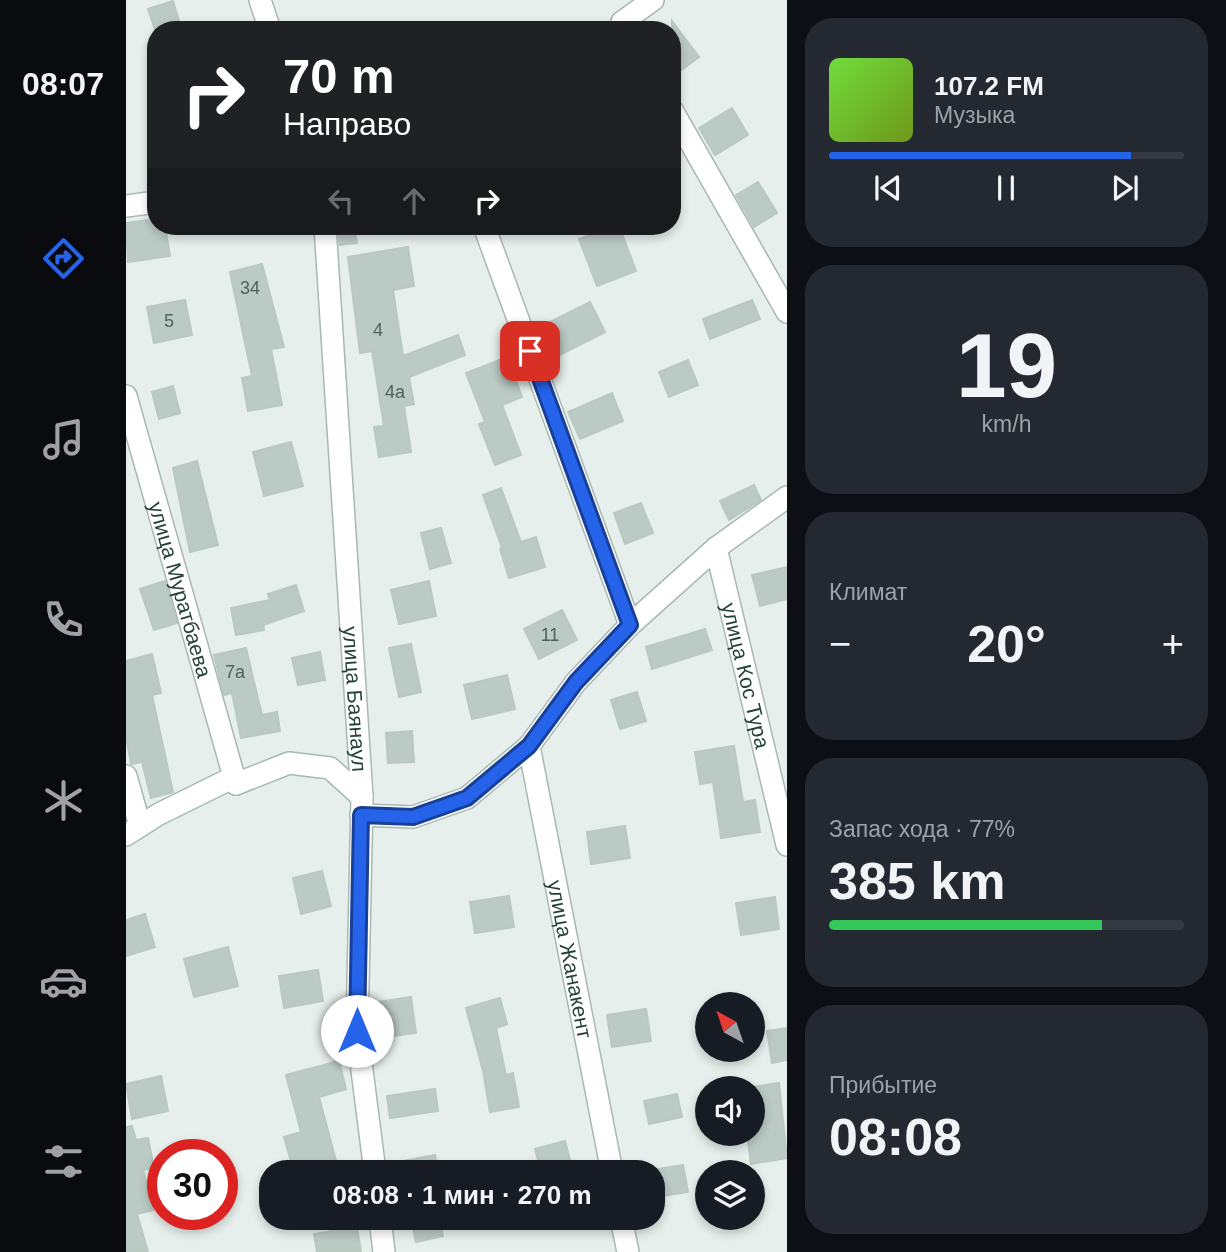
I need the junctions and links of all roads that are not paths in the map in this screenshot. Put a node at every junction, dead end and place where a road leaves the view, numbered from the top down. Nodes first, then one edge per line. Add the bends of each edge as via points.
1 (260, 0) edge
2 (653, 0) edge
3 (267, 21) edge
4 (626, 21) edge
5 (681, 126) edge
6 (147, 203) edge
7 (126, 206) edge
8 (326, 235) edge
9 (487, 235) edge
10 (787, 312) edge
11 (126, 396) edge
12 (787, 497) edge
13 (716, 548) junction
14 (630, 625) junction
15 (529, 746) junction
16 (126, 776) edge
17 (236, 784) junction
18 (361, 806) junction
19 (133, 831) edge
20 (787, 845) edge
21 (373, 1160) edge
22 (610, 1160) edge
23 (381, 1230) edge
24 (623, 1230) edge
25 (384, 1252) edge
26 (628, 1252) edge

1 - 3 street
2 - 4 street
5 - 10 street
6 - 7 street
8 - 18 street, улица Баянаул
9 - 14 street
11 - 17 street, улица Муратбаева
12 - 13 street
13 - 14 street
13 - 20 street, улица Кос Тура
14 - 15 street via 576,682
15 - 18 street via 467,798 413,817
15 - 22 street, улица Жанакент
16 - 19 street
17 - 18 street via 289,762 330,768
17 - 19 street via 232,778
18 - 21 street, улица Баянаул via 357,1031
23 - 25 street
24 - 26 street

